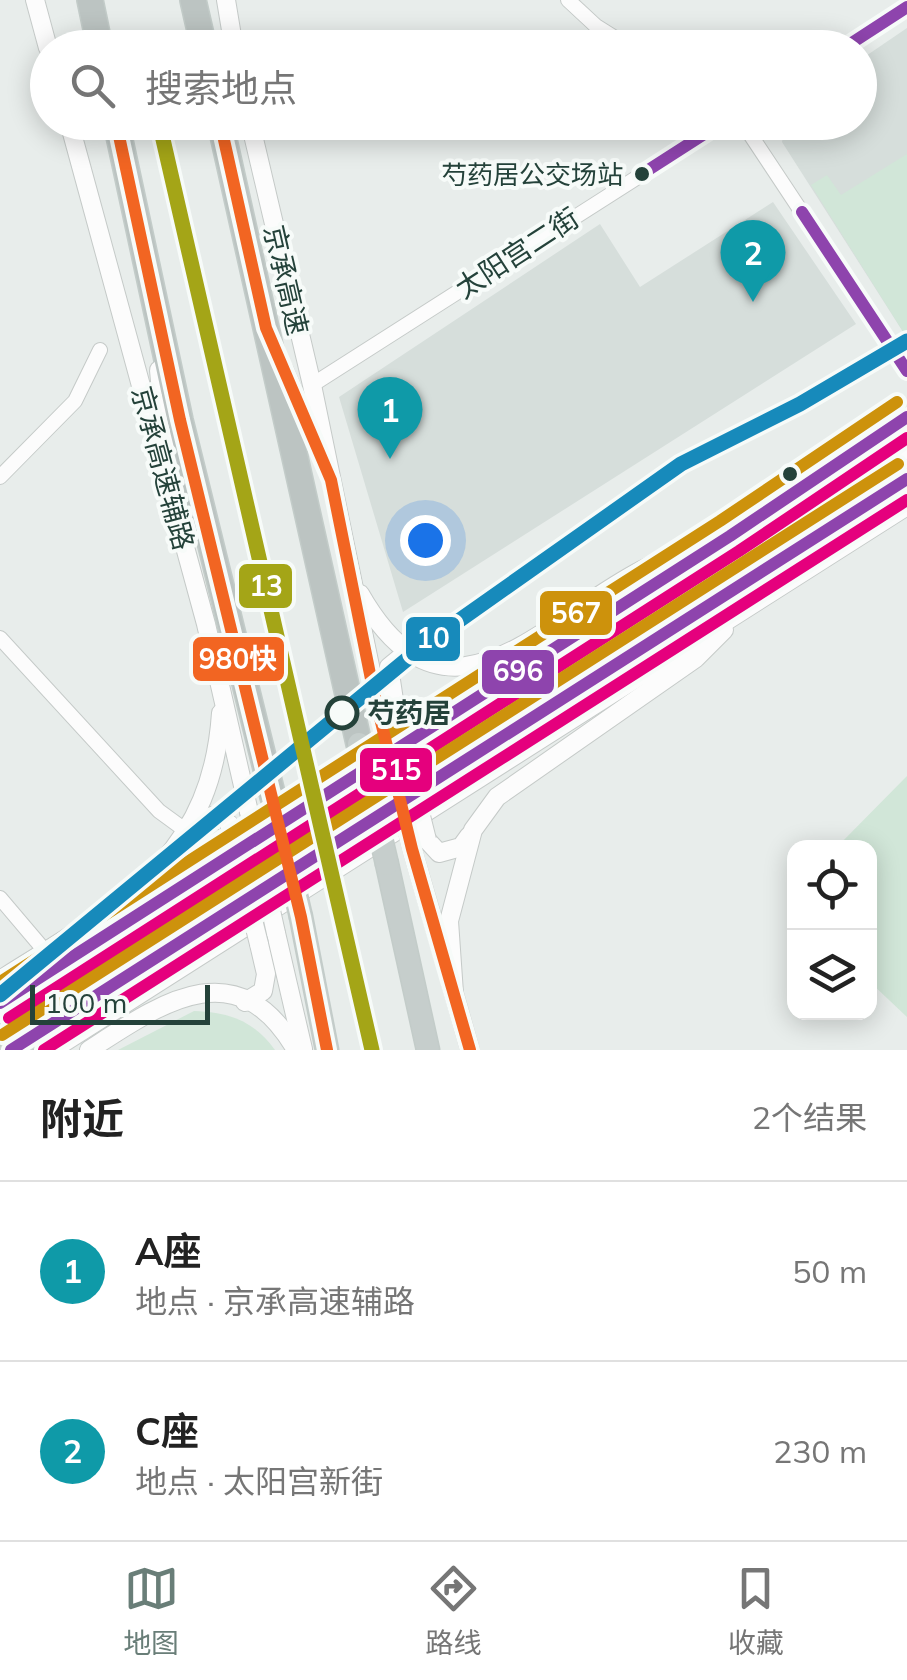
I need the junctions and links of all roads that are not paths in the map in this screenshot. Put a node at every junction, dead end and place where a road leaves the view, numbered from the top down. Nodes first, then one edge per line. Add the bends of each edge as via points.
1 (35, 0) edge
2 (90, 0) edge
3 (193, 0) edge
4 (226, 0) edge
5 (568, 0) edge
6 (907, 6) edge
7 (43, 30) edge
8 (96, 30) edge
9 (200, 30) edge
10 (231, 30) edge
11 (602, 30) edge
12 (870, 30) edge
13 (73, 140) edge
14 (120, 140) edge
15 (224, 140) edge
16 (254, 140) edge
17 (692, 140) edge
18 (754, 140) edge
19 (153, 294) junction
20 (266, 328) junction
21 (100, 350) dead end
22 (907, 371) edge
23 (312, 385) junction
24 (907, 418) edge
25 (907, 447) edge
26 (0, 477) edge
27 (331, 480) junction
28 (906, 480) edge
29 (170, 496) junction
30 (906, 509) edge
31 (730, 536) junction
32 (353, 582) junction
33 (750, 603) junction
34 (0, 638) edge
35 (406, 653) junction
36 (222, 692) junction
37 (390, 725) junction
38 (359, 744) joint
39 (273, 797) joint
40 (329, 807) junction
41 (185, 829) junction
42 (473, 830) junction
43 (419, 844) junction
44 (339, 854) junction
45 (0, 898) edge
46 (44, 952) junction
47 (0, 980) edge
48 (454, 993) junction
49 (245, 1002) junction
50 (0, 1004) edge
51 (0, 1030) edge
52 (12, 1050) edge
53 (52, 1050) edge
54 (89, 1050) edge
55 (299, 1050) edge
56 (327, 1050) edge
57 (428, 1050) edge
58 (470, 1050) edge

1 - 7 street
2 - 8 highway
3 - 9 highway
4 - 10 street
5 - 11 street
6 - 12 street
13 - 29 street, 京承高速辅路
14 - 19 highway
15 - 20 highway, 京承高速
16 - 23 street
17 - 23 street, 太阳宫二街
18 - 22 street
19 - 29 street
19 - 39 highway
20 - 27 street
20 - 38 highway, 京承高速
21 - 26 street via 76,401
23 - 27 street
24 - 31 street
25 - 40 main road
27 - 32 street
28 - 30 street
28 - 44 main road
29 - 36 street, 京承高速辅路
30 - 33 street
31 - 35 street via 642,570 481,665 456,668
31 - 40 street
32 - 35 street via 386,636
32 - 37 street
33 - 42 street via 696,658 497,797
33 - 44 street
34 - 41 street via 159,811
35 - 37 street via 388,667
36 - 41 street via 210,778
36 - 55 street, 京承高速辅路, bridge
37 - 43 street, bridge
38 - 57 highway, bridge
39 - 56 highway, bridge
40 - 50 street
40 - 51 main road
41 - 46 street via 134,894
41 - 49 street, bridge via 212,816 229,824 266,982
42 - 43 street via 450,852
42 - 48 street via 449,920
43 - 48 street
44 - 52 main road
44 - 53 street
45 - 46 street
46 - 47 street
48 - 58 street
49 - 54 street via 185,994
49 - 55 street via 275,1021

